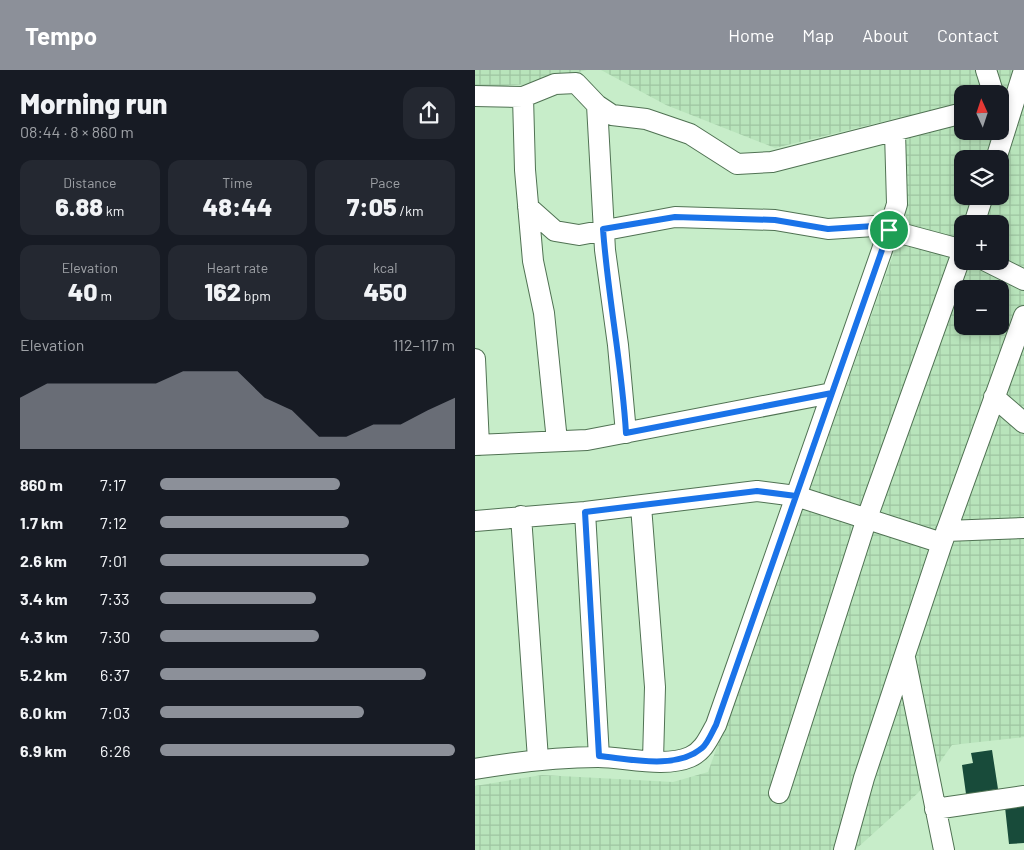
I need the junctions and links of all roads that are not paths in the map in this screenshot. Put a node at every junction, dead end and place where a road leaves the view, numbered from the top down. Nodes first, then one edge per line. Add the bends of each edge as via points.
1 (986, 70) edge
2 (1024, 70) edge
3 (990, 85) edge
4 (475, 96) edge
5 (523, 97) junction
6 (597, 105) junction
7 (954, 116) edge
8 (895, 132) junction
9 (999, 150) edge
10 (528, 207) junction
11 (603, 229) junction
12 (889, 230) junction
13 (954, 248) edge
14 (956, 270) edge
15 (1004, 270) edge
16 (1024, 280) edge
17 (1024, 316) edge
18 (475, 359) edge
19 (832, 393) junction
20 (994, 397) junction
21 (1024, 423) edge
22 (626, 433) junction
23 (557, 441) junction
24 (477, 445) edge
25 (796, 496) junction
26 (641, 506) junction
27 (585, 512) junction
28 (521, 516) junction
29 (867, 518) junction
30 (475, 520) edge
31 (1024, 528) edge
32 (944, 537) junction
33 (905, 658) junction
34 (599, 756) junction
35 (538, 760) junction
36 (653, 760) junction
37 (475, 769) edge
38 (779, 793) dead end
39 (1024, 796) edge
40 (935, 810) junction
41 (844, 850) edge
42 (944, 850) edge

1 - 3 street
2 - 9 street
4 - 5 street
5 - 6 street via 555,84 576,83
5 - 10 street
6 - 8 street via 612,115 646,118 690,134 737,164 773,162
6 - 11 street
7 - 8 street
8 - 12 street via 897,204
10 - 11 street via 555,231 579,235
10 - 23 street via 533,261 544,313
11 - 12 street via 675,217 775,220 828,229 874,226
11 - 22 street
12 - 13 street
12 - 19 street
14 - 29 street
15 - 16 street
17 - 20 street
18 - 24 street
19 - 22 street
19 - 25 street
20 - 21 street
20 - 32 street
22 - 23 street
23 - 24 street
25 - 26 street via 757,491
25 - 29 street
25 - 36 street via 716,725 704,747 689,757 672,761
26 - 27 street
26 - 36 street via 655,687
27 - 28 street
27 - 34 street
28 - 30 street
28 - 35 street
29 - 32 street
29 - 38 street
31 - 32 street
32 - 33 street
33 - 40 street
33 - 41 street via 864,778
34 - 35 street
34 - 36 street
35 - 37 street
39 - 40 street
40 - 42 street

